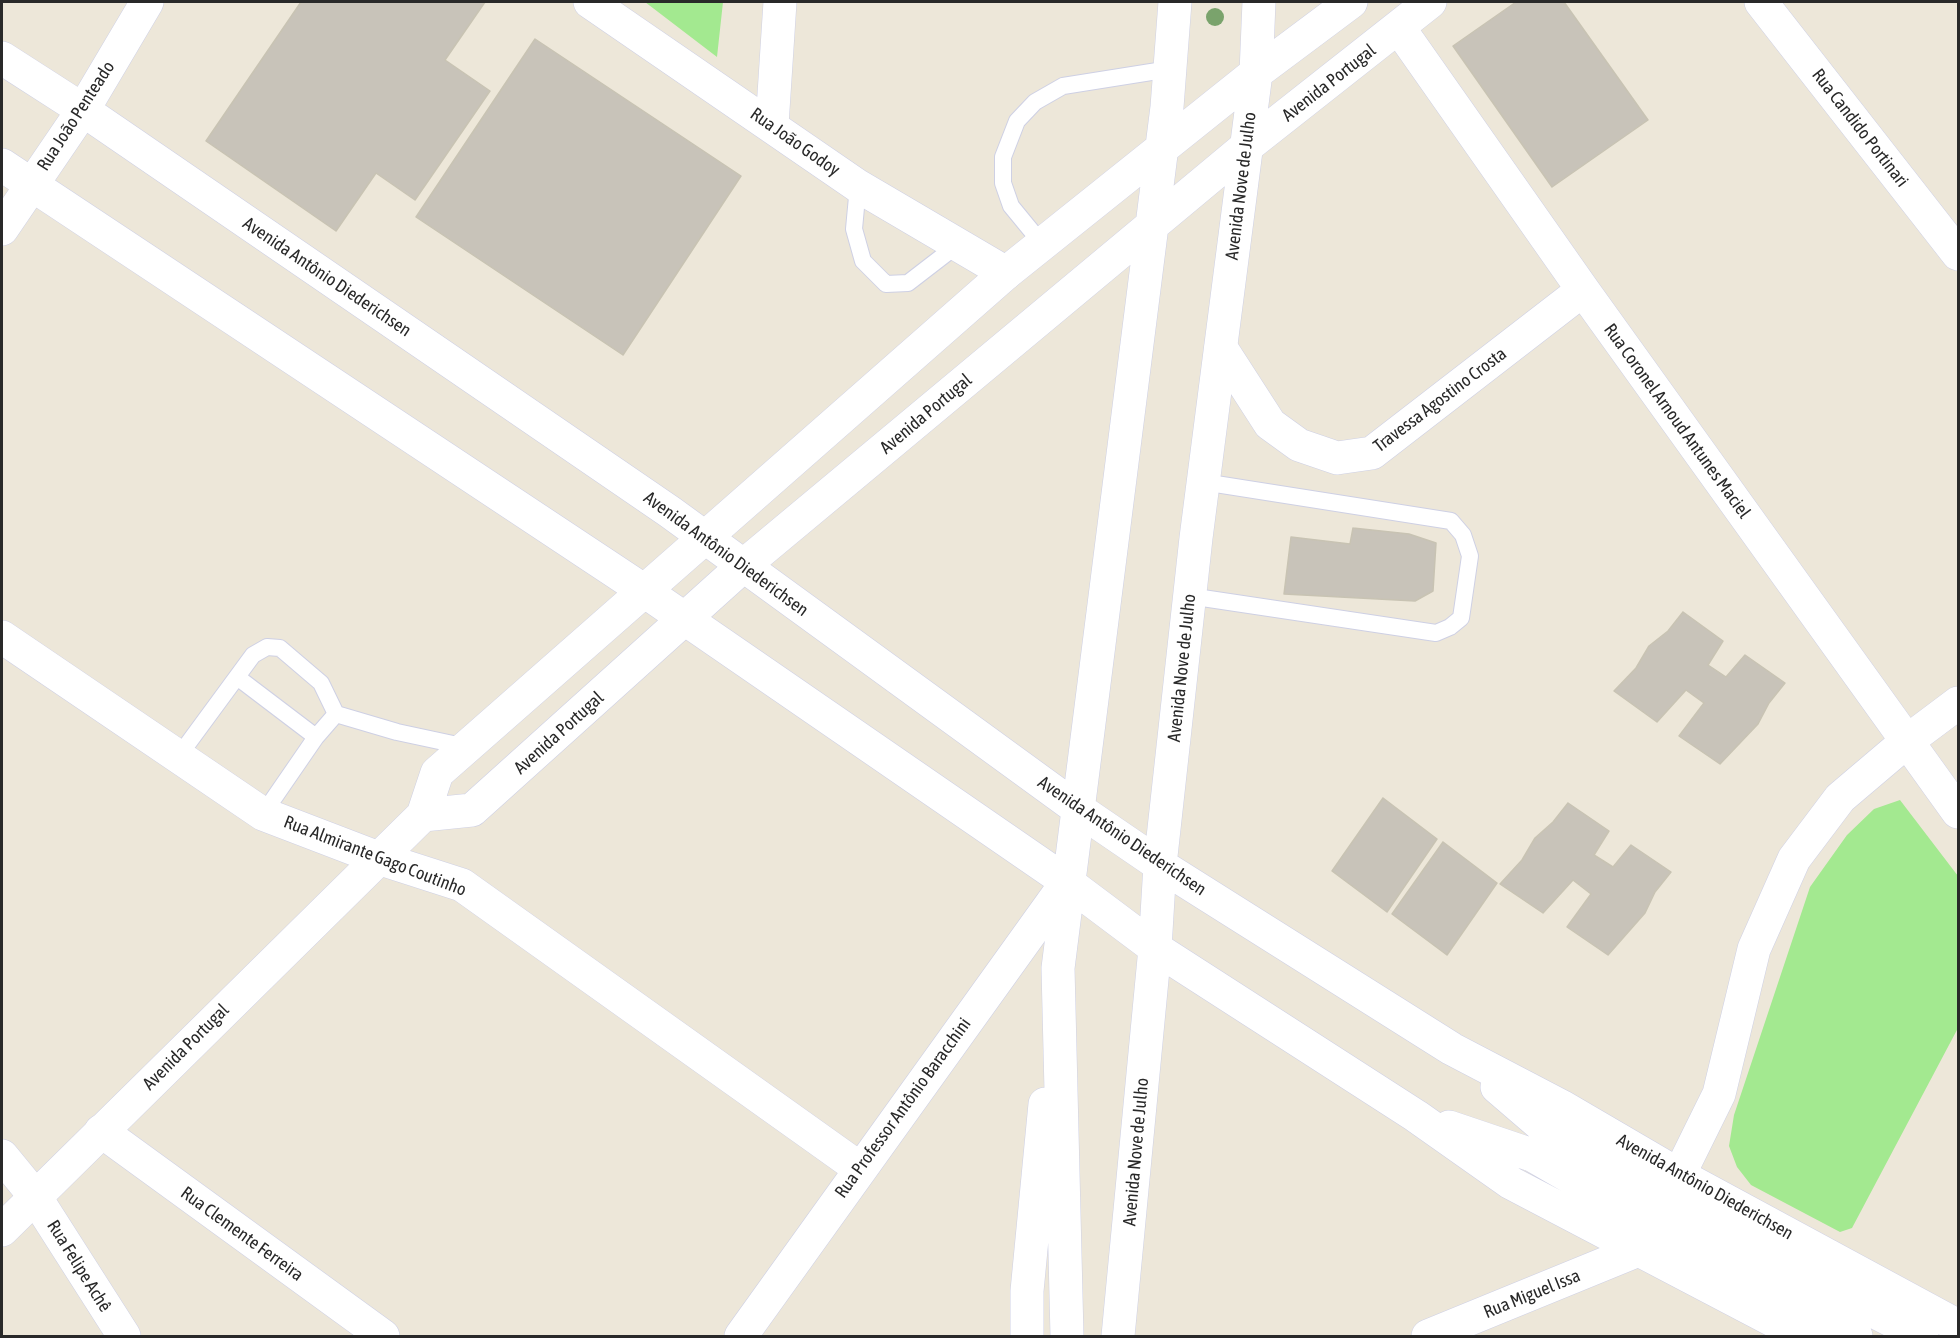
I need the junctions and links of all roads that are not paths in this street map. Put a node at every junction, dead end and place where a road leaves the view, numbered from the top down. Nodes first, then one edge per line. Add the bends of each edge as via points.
1 (147, 2) edge
2 (590, 2) edge
3 (780, 2) edge
4 (1175, 2) edge
5 (1259, 2) edge
6 (1352, 2) edge
7 (1430, 2) edge
8 (1761, 2) edge
9 (1399, 28) junction
10 (2, 58) edge
11 (1170, 69) junction
12 (1256, 73) junction
13 (83, 110) junction
14 (772, 125) junction
15 (1246, 147) junction
16 (1162, 148) junction
17 (2, 165) edge
18 (32, 185) junction
19 (858, 186) junction
20 (1152, 224) junction
21 (2, 229) edge
22 (1043, 244) junction
23 (956, 246) junction
24 (1959, 254) edge
25 (1006, 273) junction
26 (1583, 290) junction
27 (1221, 348) junction
28 (1203, 482) junction
29 (705, 537) junction
30 (743, 566) junction
31 (643, 590) junction
32 (1189, 596) junction
33 (683, 618) junction
34 (2, 637) edge
35 (237, 677) junction
36 (1959, 703) edge
37 (336, 714) junction
38 (316, 737) junction
39 (1906, 742) junction
40 (467, 747) junction
41 (178, 757) junction
42 (1078, 809) junction
43 (1959, 812) edge
44 (263, 814) junction
45 (423, 815) junction
46 (378, 858) junction
47 (1160, 865) junction
48 (1067, 882) junction
49 (1155, 948) junction
50 (1058, 968) junction
51 (1452, 1049) junction
52 (1416, 1116) junction
53 (101, 1131) junction
54 (2, 1156) edge
55 (860, 1168) junction
56 (1678, 1175) junction
57 (34, 1195) junction
58 (2, 1230) edge
59 (1636, 1251) junction
60 (1959, 1326) edge
61 (1119, 1334) edge
62 (124, 1336) edge
63 (383, 1336) edge
64 (741, 1336) edge
65 (1027, 1336) edge
66 (1067, 1336) edge
67 (1428, 1336) edge
68 (1803, 1336) edge
69 (1856, 1336) edge
70 (1922, 1336) edge

1 - 13 main road, Rua João Penteado
2 - 14 main road, Rua João Godoy
3 - 14 main road
4 - 11 main road
5 - 12 main road, Avenida Nove de Julho
6 - 12 main road, Avenida Portugal
7 - 9 main road, Avenida Portugal
8 - 24 main road, Rua Candido Portinari
9 - 15 main road, Avenida Portugal
9 - 26 main road, Rua Coronel Arnoud Antunes Maciel
10 - 13 main road, Avenida Antônio Diederichsen
11 - 16 main road
11 - 22 lane via 1063,86 1035,102 1017,121 1004,157 1003,183 1011,206
12 - 15 main road, Avenida Nove de Julho
12 - 16 main road, Avenida Portugal
13 - 18 main road, Rua João Penteado
13 - 29 main road, Avenida Antônio Diederichsen
14 - 19 main road, Rua João Godoy
15 - 20 main road, Avenida Portugal
15 - 27 main road, Avenida Nove de Julho
16 - 20 main road
16 - 22 main road, Avenida Portugal
17 - 18 main road
18 - 21 main road, Rua João Penteado
18 - 31 main road
19 - 23 main road, Rua João Godoy
19 - 23 lane via 854,229 863,261 886,284 908,283
20 - 30 main road, Avenida Portugal
20 - 42 main road
22 - 25 main road, Avenida Portugal
23 - 25 main road, Rua João Godoy
25 - 29 main road, Avenida Portugal
26 - 27 main road, Travessa Agostino Crosta via 1372,453 1337,458 1299,445 1270,424
26 - 39 main road, Rua Coronel Arnoud Antunes Maciel
27 - 28 main road, Avenida Nove de Julho
28 - 32 main road, Avenida Nove de Julho
28 - 32 lane via 1451,521 1464,535 1470,556 1461,618 1436,633
29 - 30 main road, Avenida Antônio Diederichsen
29 - 31 main road, Avenida Portugal
30 - 33 main road, Avenida Portugal
30 - 42 main road, Avenida Antônio Diederichsen
31 - 33 main road
31 - 40 main road, Avenida Portugal
32 - 47 main road, Avenida Nove de Julho
33 - 45 main road, Avenida Portugal via 472,810
33 - 48 main road
34 - 41 main road, Rua Almirante Gago Coutinho
35 - 37 lane via 253,655 267,647 280,648 321,683
35 - 38 lane
35 - 41 lane
36 - 39 main road
37 - 38 lane
37 - 40 lane
38 - 44 lane
39 - 43 main road, Rua Coronel Arnoud Antunes Maciel
39 - 56 main road via 1840,798 1794,859 1754,950 1719,1094
40 - 45 main road, Avenida Portugal via 437,773
41 - 44 main road, Rua Almirante Gago Coutinho
42 - 47 main road, Avenida Antônio Diederichsen
42 - 48 main road
44 - 46 main road, Rua Almirante Gago Coutinho
45 - 46 main road, Avenida Portugal
46 - 53 main road, Avenida Portugal
46 - 55 main road, Rua Almirante Gago Coutinho via 462,885
47 - 49 main road, Avenida Nove de Julho
47 - 51 main road, Avenida Antônio Diederichsen
48 - 49 main road
48 - 50 main road
48 - 55 main road, Rua Professor Antônio Baracchini
49 - 52 main road
49 - 61 main road, Avenida Nove de Julho
50 - 65 main road via 1027,1291
50 - 66 main road
51 - 56 main road, Avenida Antônio Diederichsen via 1561,1106
51 - 70 main road, Avenida Antônio Diederichsen via 1547,1130 1787,1267
52 - 59 main road via 1511,1183
52 - 69 main road via 1532,1155 1777,1296
53 - 57 main road, Avenida Portugal
53 - 63 main road, Rua Clemente Ferreira
54 - 57 main road
55 - 64 main road, Rua Professor Antônio Baracchini
56 - 60 main road, Avenida Antônio Diederichsen
57 - 58 main road, Avenida Portugal
57 - 62 main road, Rua Felipe Achê
59 - 67 main road, Rua Miguel Issa
59 - 68 main road

